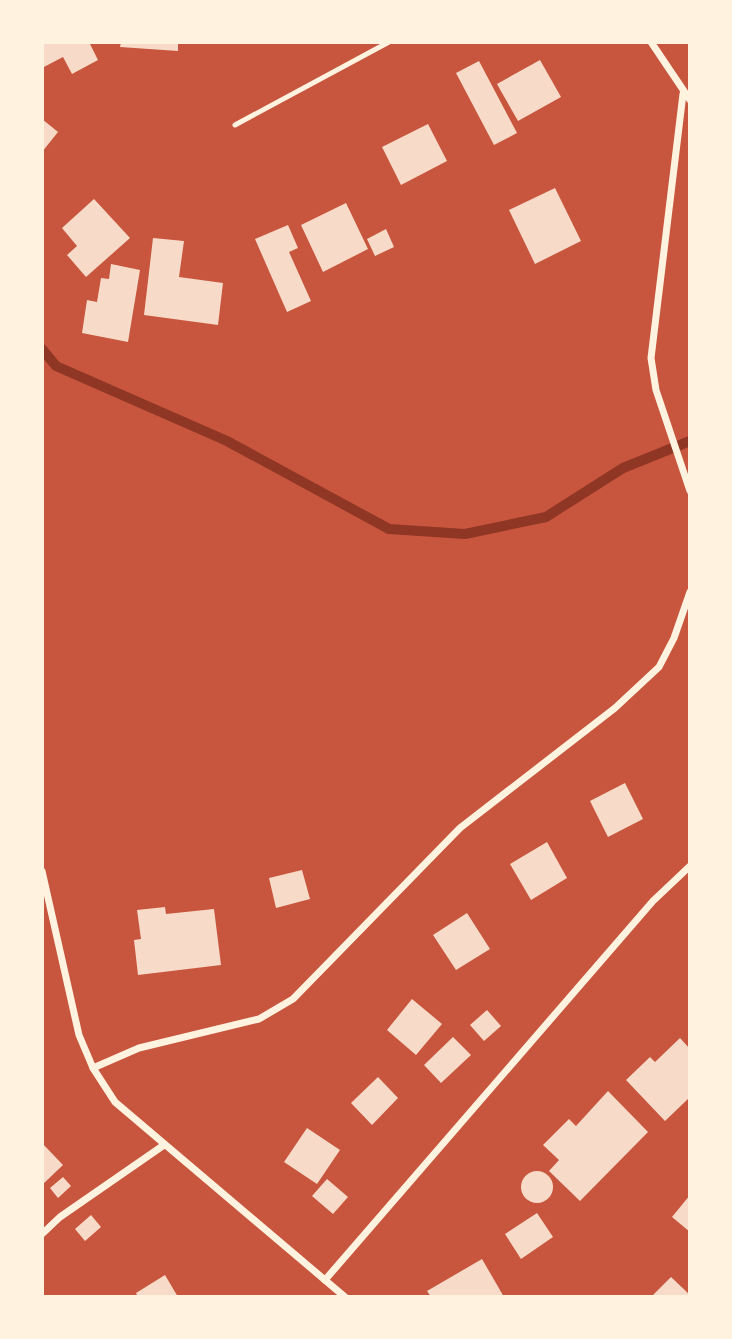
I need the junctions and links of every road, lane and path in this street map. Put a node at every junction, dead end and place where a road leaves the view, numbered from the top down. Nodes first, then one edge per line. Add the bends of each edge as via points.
1 (389, 42) edge
2 (650, 42) edge
3 (683, 94) junction
4 (690, 100) edge
5 (235, 125) dead end
6 (690, 491) edge
7 (690, 592) edge
8 (690, 866) edge
9 (42, 872) edge
10 (93, 1069) junction
11 (164, 1145) junction
12 (42, 1234) edge
13 (325, 1280) junction
14 (345, 1297) edge

1 - 5 lane
2 - 3 street
3 - 4 street
3 - 6 street via 651,358 656,390
7 - 10 street via 659,667 615,708 460,828 293,999 259,1019 139,1048
8 - 13 street via 653,901
9 - 10 street via 79,1035
10 - 11 street via 115,1102
11 - 12 street
11 - 13 street
13 - 14 street

